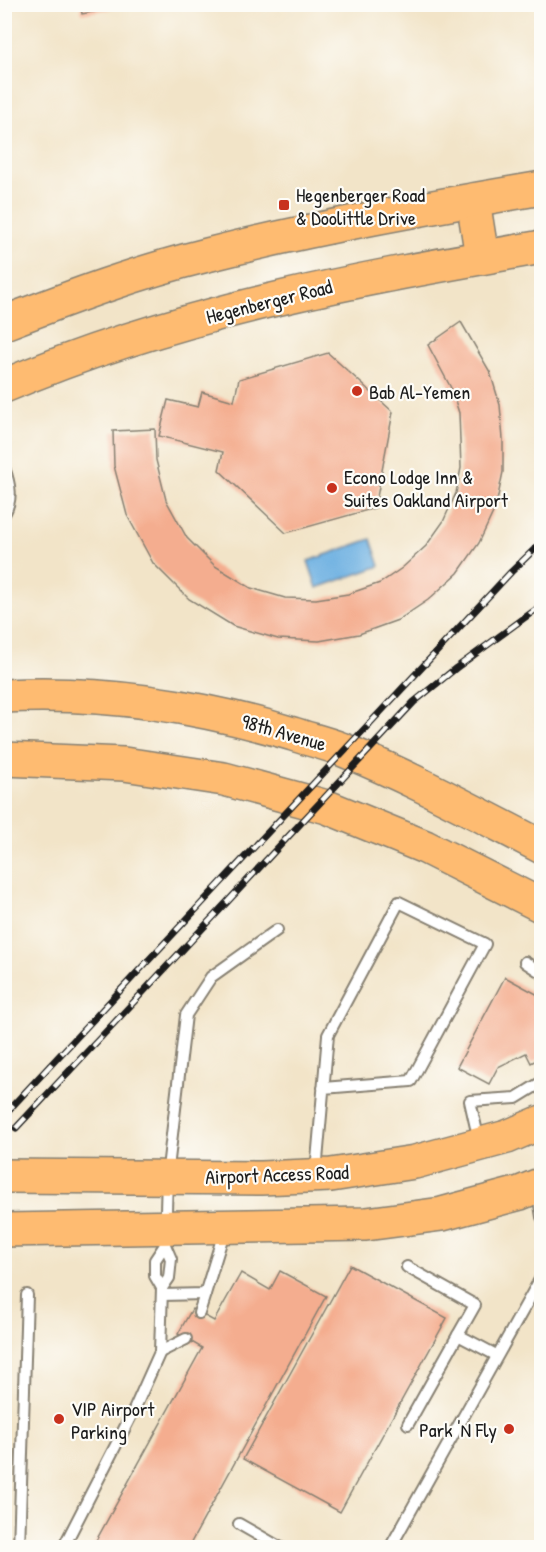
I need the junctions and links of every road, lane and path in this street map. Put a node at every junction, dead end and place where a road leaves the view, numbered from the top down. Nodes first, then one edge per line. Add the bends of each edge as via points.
1 (542, 188) edge
2 (473, 200) junction
3 (542, 247) edge
4 (482, 257) junction
5 (5, 322) edge
6 (4, 386) edge
7 (4, 468) edge
8 (4, 514) edge
9 (4, 696) edge
10 (4, 759) edge
11 (542, 847) edge
12 (542, 906) edge
13 (277, 930) dead end
14 (525, 962) dead end
15 (542, 973) edge
16 (542, 1082) edge
17 (323, 1088) junction
18 (542, 1122) edge
19 (480, 1144) junction
20 (315, 1175) junction
21 (4, 1176) edge
22 (167, 1177) junction
23 (540, 1187) edge
24 (225, 1227) junction
25 (4, 1230) edge
26 (165, 1236) junction
27 (407, 1267) dead end
28 (542, 1276) edge
29 (162, 1291) junction
30 (206, 1294) junction
31 (27, 1295) dead end
32 (200, 1313) dead end
33 (458, 1335) junction
34 (186, 1339) dead end
35 (160, 1352) junction
36 (496, 1355) junction
37 (408, 1424) dead end
38 (239, 1524) dead end
39 (19, 1548) edge
40 (63, 1548) edge
41 (281, 1548) edge
42 (390, 1548) edge

1 - 2 main road
2 - 4 main road
2 - 5 main road via 311,230 206,255 108,284
3 - 4 main road, Hegenberger Road
4 - 6 main road, Hegenberger Road via 224,310 124,341
7 - 8 lane via 11,503
9 - 11 main road, 98th Avenue via 38,694 137,701 242,719 339,748 435,791
10 - 12 main road via 124,764 224,779 327,807 425,847
13 - 22 lane via 211,977 186,1015
14 - 15 lane
16 - 19 lane via 516,1098 470,1101
17 - 17 lane via 328,1035 399,902 485,944 411,1081
17 - 20 lane
18 - 19 main road, Airport Access Road
19 - 20 main road, Airport Access Road via 415,1162
20 - 22 main road, Airport Access Road
21 - 22 main road, Airport Access Road
22 - 26 lane
23 - 24 main road via 442,1214 366,1224
24 - 26 main road
24 - 30 lane
25 - 26 main road
26 - 29 lane via 155,1260 155,1276
27 - 33 lane via 475,1305
28 - 36 lane
29 - 30 lane
29 - 35 lane
30 - 32 lane
31 - 39 lane
33 - 36 lane
33 - 37 lane
34 - 35 lane
35 - 40 lane
36 - 42 lane
38 - 41 lane

